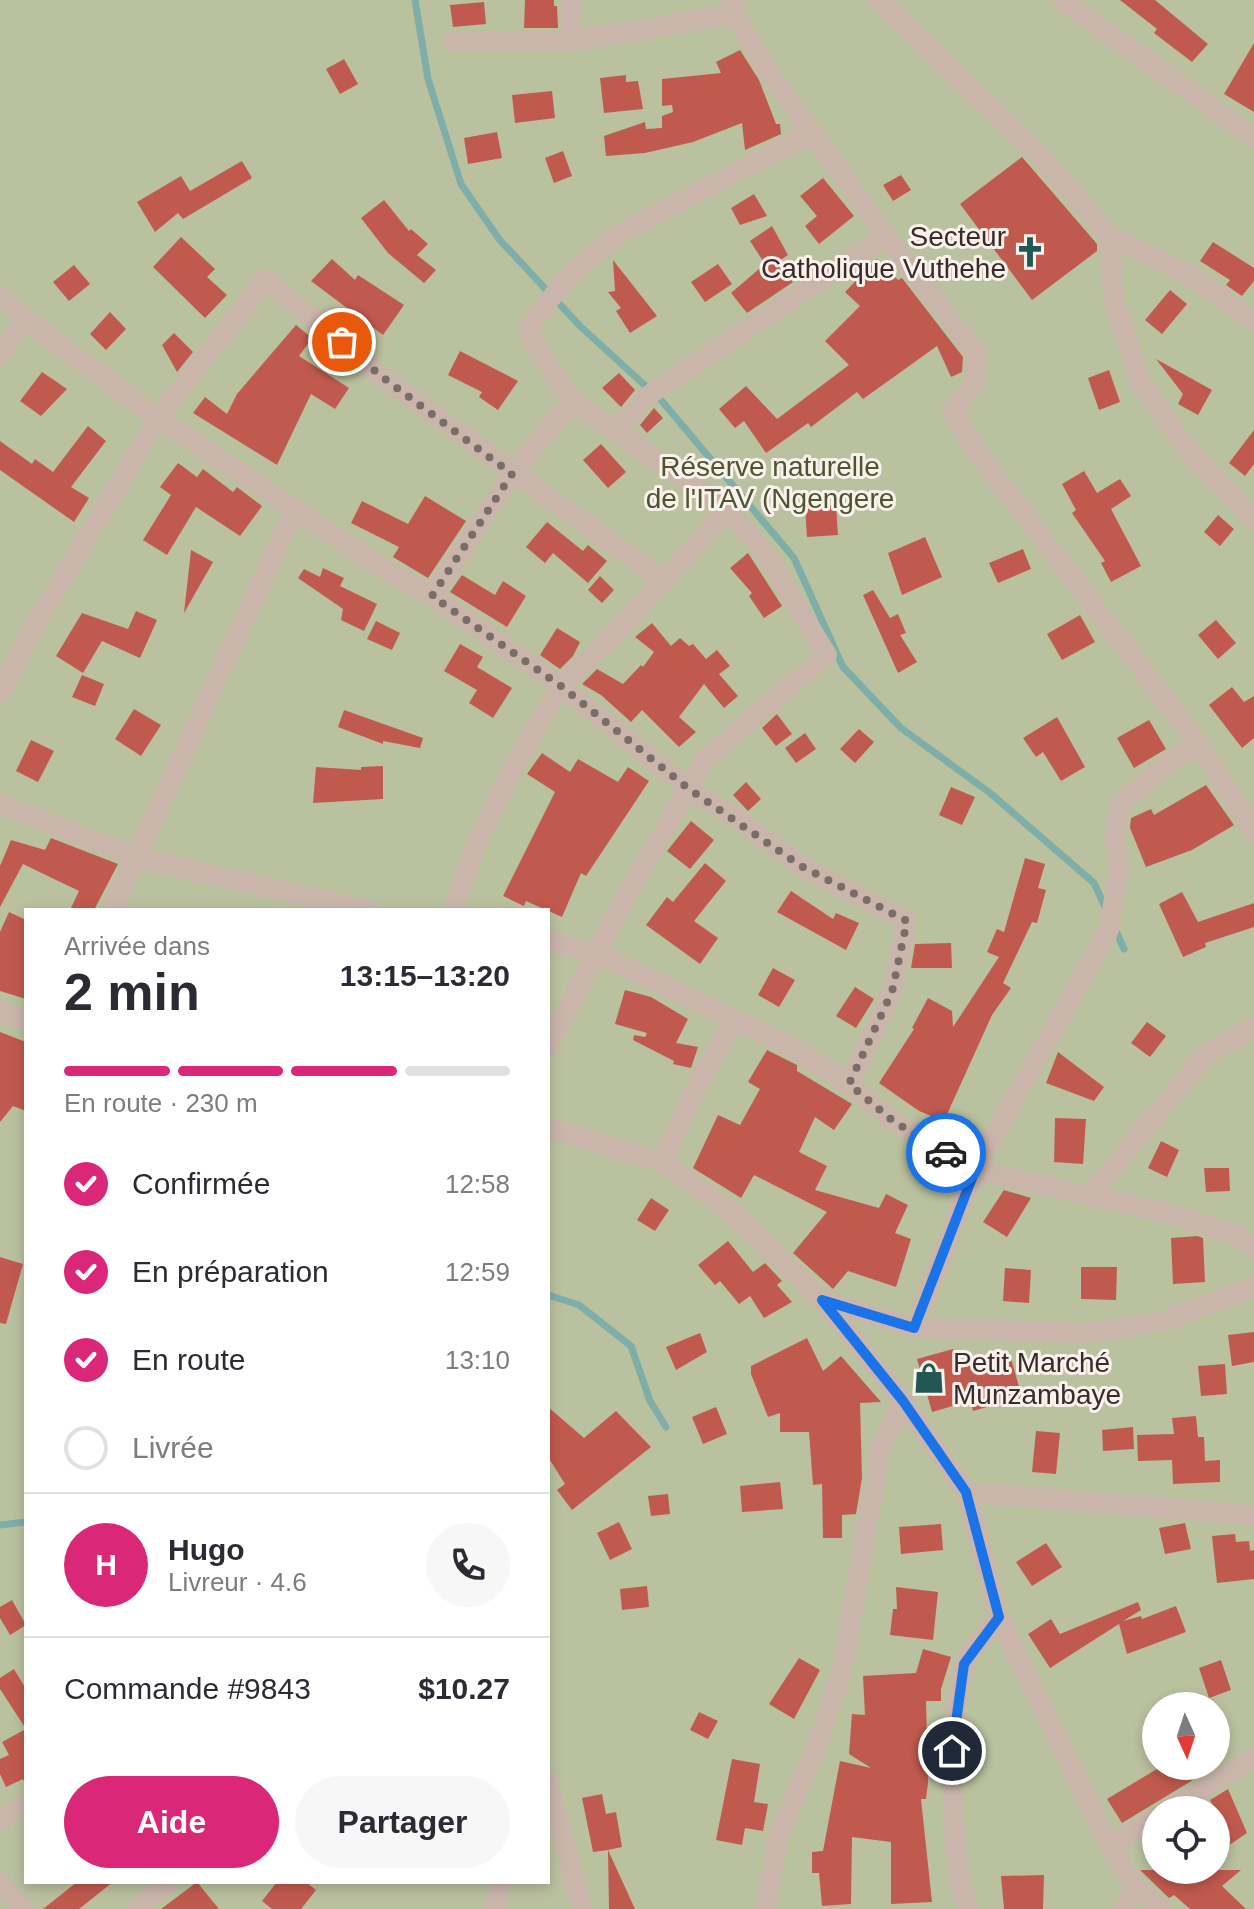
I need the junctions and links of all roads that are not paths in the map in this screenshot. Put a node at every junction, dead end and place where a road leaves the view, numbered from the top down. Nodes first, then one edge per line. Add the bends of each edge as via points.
1 (571, 0) edge
2 (879, 0) edge
3 (1067, 2) edge
4 (733, 7) edge
5 (452, 41) dead end
6 (572, 41) junction
7 (812, 133) junction
8 (1254, 137) edge
9 (886, 236) junction
10 (1109, 236) junction
11 (0, 296) edge
12 (25, 319) junction
13 (1254, 320) edge
14 (0, 354) edge
15 (573, 401) junction
16 (158, 418) junction
17 (618, 431) junction
18 (512, 474) junction
19 (295, 508) junction
20 (727, 510) junction
21 (1254, 519) edge
22 (663, 580) junction
23 (432, 596) junction
24 (561, 686) junction
25 (0, 692) edge
26 (1199, 744) junction
27 (689, 789) junction
28 (0, 804) edge
29 (1254, 832) edge
30 (138, 858) junction
31 (113, 908) edge
32 (358, 908) edge
33 (454, 908) edge
34 (550, 942) edge
35 (598, 954) junction
36 (0, 1012) edge
37 (24, 1020) edge
38 (734, 1022) junction
39 (1254, 1027) edge
40 (550, 1043) edge
41 (849, 1084) junction
42 (550, 1129) edge
43 (662, 1162) junction
44 (975, 1170) junction
45 (1091, 1195) junction
46 (1254, 1247) edge
47 (1254, 1287) edge
48 (822, 1300) junction
49 (914, 1328) junction
50 (903, 1401) junction
51 (966, 1492) junction
52 (1254, 1515) edge
53 (999, 1617) junction
54 (1254, 1758) edge
55 (550, 1789) edge
56 (1191, 1796) edge
57 (24, 1805) edge
58 (0, 1820) edge
59 (1142, 1826) edge
60 (1110, 1846) junction
61 (0, 1883) edge
62 (168, 1884) edge
63 (500, 1884) edge
64 (1136, 1888) junction
65 (23, 1909) edge
66 (137, 1909) edge
67 (494, 1909) edge
68 (582, 1909) edge
69 (766, 1909) edge
70 (968, 1909) edge
71 (1123, 1909) edge
72 (1162, 1909) edge

1 - 6 street
2 - 10 street via 1038,154
3 - 8 street
4 - 6 street
4 - 7 street via 764,65
5 - 6 street
7 - 9 street
7 - 15 street via 624,231 569,275 528,328
9 - 17 street via 646,397
9 - 26 street via 976,353 975,383 952,412
10 - 13 street via 1189,275
10 - 21 street via 1113,295 1140,382 1188,450
11 - 12 street
12 - 14 street
12 - 16 street
15 - 17 street
15 - 18 street
16 - 18 street via 266,279 381,376
16 - 19 street
16 - 25 street
17 - 20 street
18 - 22 street
18 - 23 street
19 - 23 street
19 - 30 street
20 - 22 street
20 - 27 street via 762,549 827,655 705,759
22 - 24 street
23 - 24 street
24 - 27 street
24 - 33 street via 479,838
26 - 29 street
26 - 44 street via 1169,762 1121,804 1115,835 1119,867 1107,932
27 - 35 street
27 - 41 street via 801,866 907,921 892,992
28 - 30 street
30 - 31 street
30 - 32 street
34 - 35 street
35 - 38 street
35 - 40 street
36 - 37 street
38 - 41 street via 795,1049
38 - 43 street via 701,1077
39 - 45 street via 1205,1055
41 - 44 street via 893,1121
42 - 43 street
43 - 48 street via 734,1214
44 - 45 street
44 - 49 street
45 - 46 street via 1168,1213 1238,1236
47 - 49 street via 1131,1328 1088,1333
48 - 49 street
48 - 50 street
50 - 51 street
50 - 69 street via 880,1449 841,1675 778,1835
51 - 52 street
51 - 53 street
53 - 60 street
53 - 70 street via 964,1664 952,1751 960,1885
54 - 56 street
55 - 68 street
57 - 58 street
59 - 60 street
60 - 64 street
61 - 65 street
62 - 66 street
63 - 67 street
64 - 71 street
64 - 72 street

